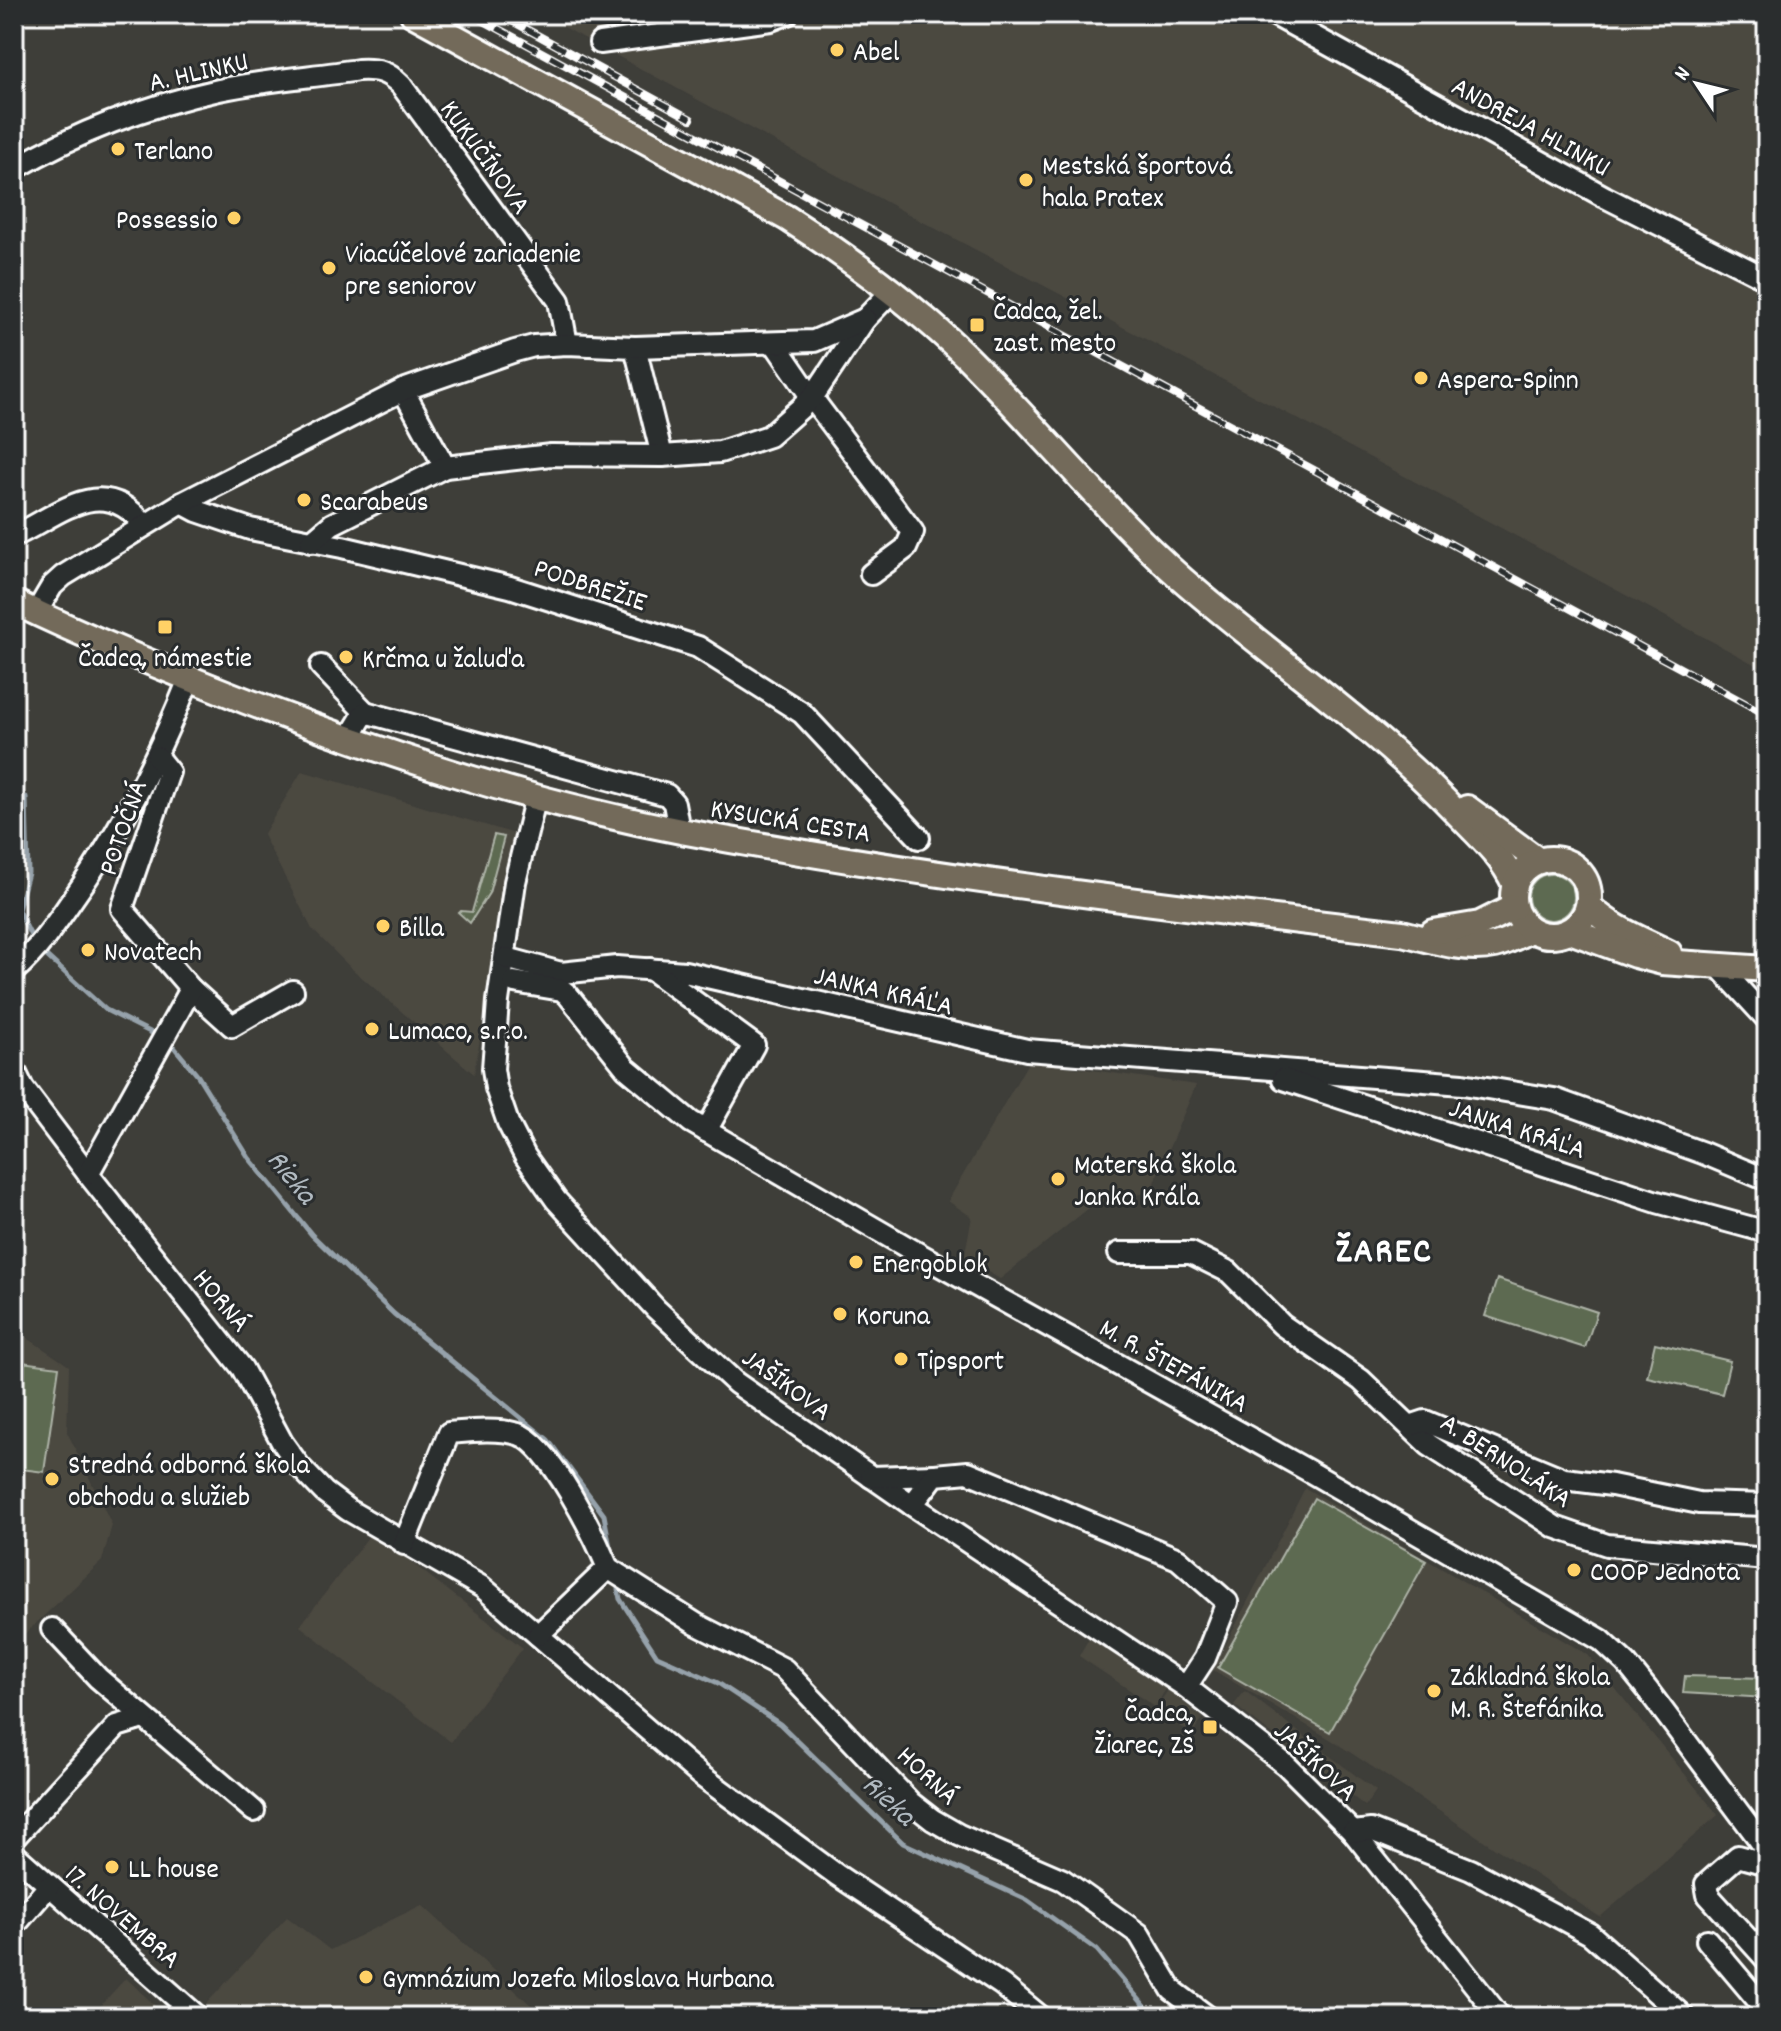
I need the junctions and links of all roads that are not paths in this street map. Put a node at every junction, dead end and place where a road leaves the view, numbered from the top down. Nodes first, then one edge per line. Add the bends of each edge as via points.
1 (413, 14) edge
2 (1273, 14) edge
3 (776, 16) edge
4 (600, 43) dead end
5 (401, 85) joint
6 (14, 169) edge
7 (1767, 279) edge
8 (892, 291) junction
9 (865, 319) junction
10 (567, 344) junction
11 (775, 344) junction
12 (635, 347) junction
13 (403, 390) junction
14 (812, 398) junction
15 (662, 456) junction
16 (445, 467) junction
17 (182, 503) junction
18 (144, 525) junction
19 (14, 536) edge
20 (311, 542) junction
21 (871, 574) dead end
22 (14, 602) edge
23 (36, 613) junction
24 (321, 666) dead end
25 (189, 679) junction
26 (365, 712) junction
27 (348, 740) junction
28 (157, 757) junction
29 (1417, 772) junction
30 (536, 796) junction
31 (679, 831) junction
32 (919, 838) dead end
33 (1539, 861) junction
34 (1514, 896) junction
35 (1589, 906) junction
36 (1530, 930) junction
37 (1570, 931) junction
38 (1402, 933) junction
39 (506, 958) junction
40 (1693, 964) junction
41 (18, 967) edge
42 (1719, 967) junction
43 (650, 969) junction
44 (1767, 969) edge
45 (514, 982) dead end
46 (191, 989) junction
47 (293, 991) dead end
48 (1767, 1019) edge
49 (14, 1069) edge
50 (1252, 1069) junction
51 (706, 1131) junction
52 (88, 1174) junction
53 (1767, 1180) edge
54 (1767, 1232) edge
55 (1119, 1253) dead end
56 (1410, 1426) junction
57 (935, 1475) junction
58 (871, 1477) junction
59 (912, 1505) junction
60 (1767, 1505) edge
61 (404, 1544) junction
62 (1767, 1559) edge
63 (608, 1568) junction
64 (52, 1629) dead end
65 (538, 1635) junction
66 (1186, 1687) junction
67 (143, 1718) junction
68 (254, 1811) dead end
69 (1353, 1832) junction
70 (14, 1838) edge
71 (1767, 1850) edge
72 (14, 1854) edge
73 (1767, 1864) edge
74 (49, 1886) junction
75 (14, 1926) edge
76 (1707, 1940) dead end
77 (1767, 1960) edge
78 (1767, 2011) edge
79 (198, 2017) edge
80 (1041, 2017) edge
81 (1208, 2017) edge
82 (1500, 2017) edge
83 (1684, 2017) edge

1 - 8 main road via 787,218
2 - 7 street, ANDREJA HLINKU via 1605,197
3 - 4 street
5 - 6 street, A. HLINKU via 373,70 221,89 105,123
5 - 10 street, KUKUČÍNOVA via 559,301
8 - 9 street
8 - 29 main road via 967,357 1182,579
9 - 11 street via 814,341
9 - 14 street
10 - 12 street
10 - 13 street via 515,351
11 - 12 street
11 - 14 street
12 - 15 street
13 - 16 street
13 - 17 street
14 - 15 street via 769,436 720,452
14 - 21 street via 913,532 906,548
15 - 16 street via 551,455
16 - 20 street via 332,524
17 - 18 street
17 - 20 street, PODBREŽIE via 250,529
18 - 19 street via 115,502 87,500 65,506
18 - 23 street via 63,576
20 - 32 street, PODBREŽIE via 510,587 698,647 802,713
22 - 23 main road, KYSUCKÁ CESTA
23 - 25 main road, KYSUCKÁ CESTA
24 - 26 street
25 - 27 main road, KYSUCKÁ CESTA
25 - 28 street
26 - 27 street
26 - 31 street via 667,795 674,803
27 - 30 main road, KYSUCKÁ CESTA
28 - 41 street via 107,848 56,923
28 - 46 street, POTOČNÁ via 169,772 167,782 122,909
29 - 33 main road
29 - 34 main road via 1505,864
30 - 31 main road, KYSUCKÁ CESTA
30 - 39 street, JAŠÍKOVA via 515,882
31 - 38 main road, KYSUCKÁ CESTA via 985,881
33 - 34 main road, KYSUCKÁ CESTA via 1520,875
33 - 35 main road via 1573,865 1587,883
34 - 36 main road via 1520,920
34 - 38 main road, KYSUCKÁ CESTA via 1480,924 1465,929
35 - 37 main road
35 - 40 main road, KYSUCKÁ CESTA via 1617,927
36 - 37 main road, KYSUCKÁ CESTA via 1550,936
36 - 38 main road, KYSUCKÁ CESTA via 1476,947
37 - 40 main road, KYSUCKÁ CESTA via 1635,955
39 - 43 street, JANKA KRÁĽA via 561,973
39 - 58 street, JAŠÍKOVA via 493,1049 496,1088 512,1131 539,1177 656,1309 736,1383
40 - 42 main road, KYSUCKÁ CESTA
42 - 44 main road, KYSUCKÁ CESTA
42 - 48 street
43 - 50 street, JANKA KRÁĽA via 685,972 1027,1050
43 - 51 street via 754,1045
45 - 51 street, M. R. ŠTEFÁNIKA via 562,990 626,1068
46 - 47 street, POTOČNÁ via 232,1026
46 - 52 street
49 - 52 street, HORNÁ
50 - 53 street, JANKA KRÁĽA via 1463,1084 1554,1099
50 - 54 street, JANKA KRÁĽA via 1657,1202
51 - 71 street, M. R. ŠTEFÁNIKA via 1601,1640 1647,1689
52 - 61 street, HORNÁ via 242,1368 300,1467 348,1510
55 - 56 street, A. BERNOLÁKA via 1191,1253 1229,1272 1282,1325 1361,1380
56 - 60 street, A. BERNOLÁKA via 1425,1421 1564,1479 1699,1503
56 - 62 street, A. BERNOLÁKA via 1429,1445 1555,1527 1607,1545
57 - 58 street
57 - 59 street
57 - 66 street via 968,1472 1178,1559 1227,1602 1205,1658
58 - 59 street, JAŠÍKOVA
59 - 66 street, JAŠÍKOVA
61 - 63 street via 449,1433 486,1430 521,1435 547,1459 589,1525
61 - 65 street, HORNÁ via 482,1587
63 - 65 street
63 - 81 street, HORNÁ via 696,1624 784,1669 933,1820 1063,1880 1139,1934 1172,1990
64 - 67 street
65 - 80 street, HORNÁ via 700,1775
66 - 69 street, JAŠÍKOVA via 1286,1765
67 - 68 street
67 - 70 street via 117,1726
69 - 82 street, JAŠÍKOVA
69 - 83 street, JAŠÍKOVA via 1371,1830 1471,1870 1590,1934
72 - 74 street, 17. NOVEMBRA
73 - 77 street via 1738,1856 1706,1884 1708,1895
74 - 75 street
74 - 79 street, 17. NOVEMBRA
76 - 78 street

